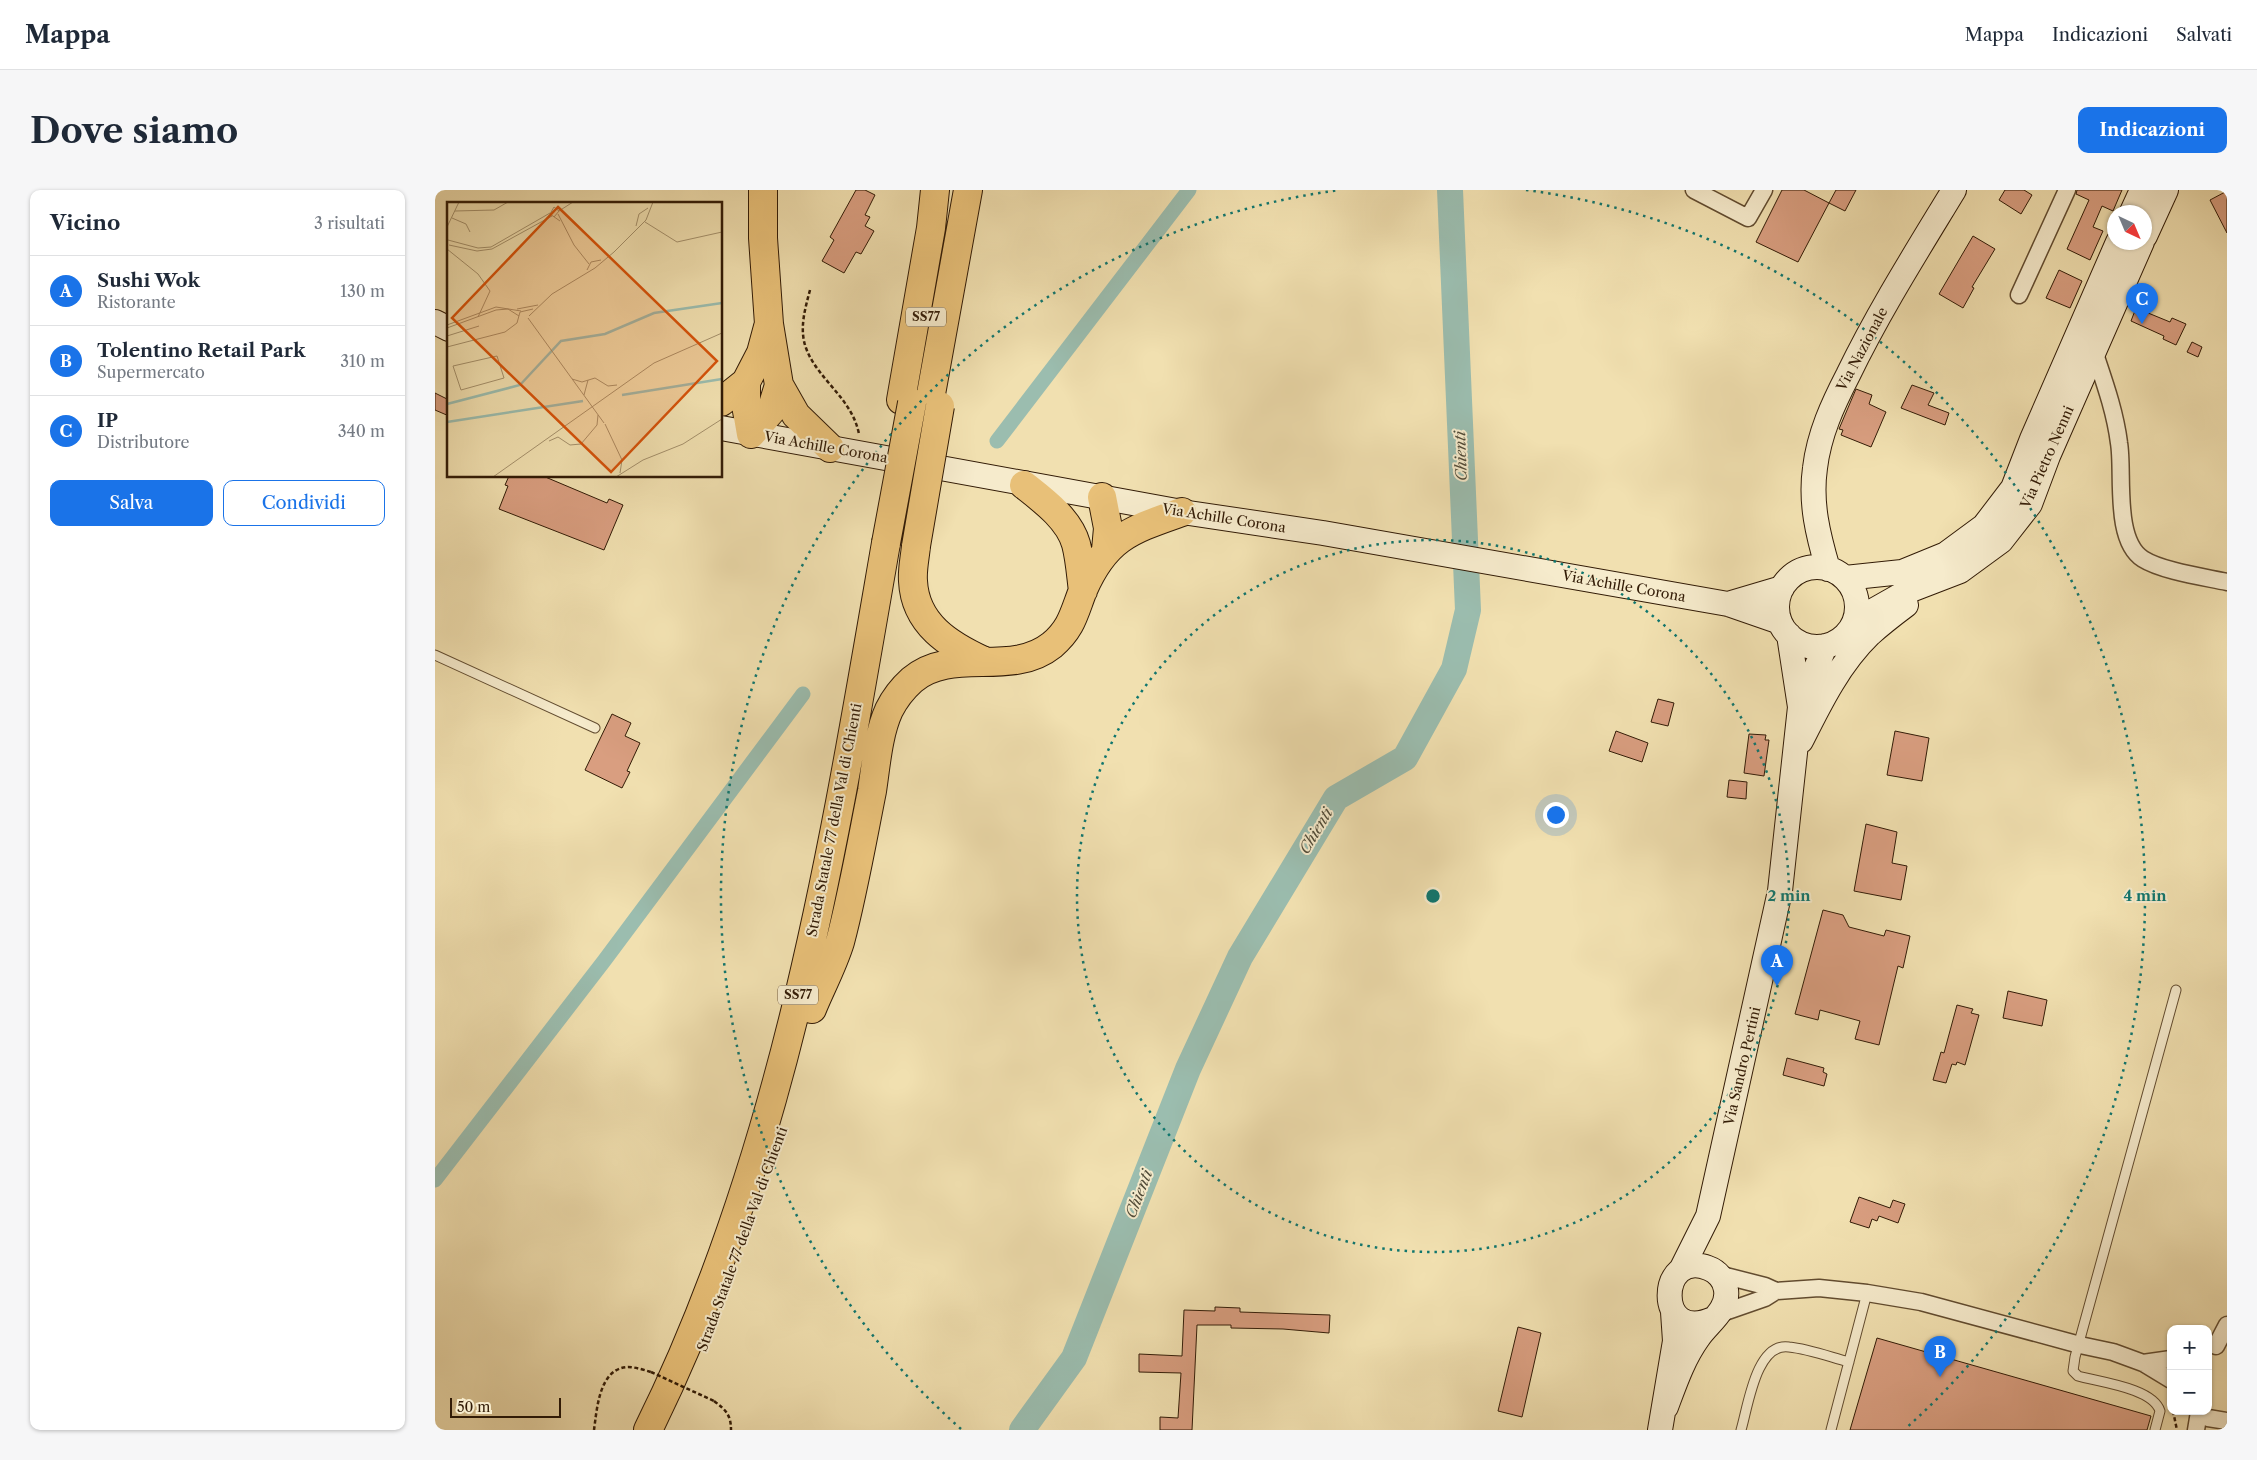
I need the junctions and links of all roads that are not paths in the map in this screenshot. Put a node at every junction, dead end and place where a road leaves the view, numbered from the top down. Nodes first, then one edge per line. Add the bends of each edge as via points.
1 (763, 190) edge
2 (935, 190) edge
3 (949, 190) edge
4 (968, 190) edge
5 (1694, 190) edge
6 (1763, 190) edge
7 (1954, 190) edge
8 (2067, 190) edge
9 (2142, 190) edge
10 (2167, 190) edge
11 (2134, 205) edge
12 (2152, 221) edge
13 (2115, 250) edge
14 (2138, 250) edge
15 (2019, 295) dead end
16 (435, 322) edge
17 (769, 324) junction
18 (447, 328) edge
19 (2084, 347) junction
20 (746, 382) junction
21 (779, 385) junction
22 (723, 400) edge
23 (921, 403) junction
24 (723, 428) edge
25 (751, 434) junction
26 (2044, 438) junction
27 (830, 448) junction
28 (1024, 485) junction
29 (1102, 497) junction
30 (1182, 512) junction
31 (1815, 523) junction
32 (1076, 543) junction
33 (896, 544) junction
34 (1106, 550) junction
35 (1837, 573) junction
36 (1939, 579) junction
37 (1790, 580) junction
38 (2227, 582) edge
39 (1083, 591) junction
40 (1728, 604) junction
41 (1855, 621) junction
42 (1784, 628) junction
43 (1825, 646) junction
44 (435, 655) edge
45 (985, 662) junction
46 (1800, 707) junction
47 (595, 728) dead end
48 (1795, 754) junction
49 (2176, 990) dead end
50 (812, 1009) junction
51 (1708, 1216) junction
52 (1681, 1270) junction
53 (1716, 1273) junction
54 (1776, 1291) junction
55 (1867, 1293) junction
56 (1673, 1312) junction
57 (1716, 1317) junction
58 (2227, 1325) edge
59 (2079, 1345) junction
60 (2217, 1346) edge
61 (2167, 1359) edge
62 (1849, 1362) junction
63 (2143, 1362) junction
64 (2167, 1377) edge
65 (1665, 1407) junction
66 (2198, 1415) edge
67 (2204, 1415) edge
68 (2227, 1421) edge
69 (648, 1430) edge
70 (667, 1430) edge
71 (1661, 1430) edge
72 (1741, 1430) edge
73 (1831, 1430) edge
74 (2155, 1430) edge
75 (2196, 1430) edge

1 - 17 highway
2 - 23 highway
3 - 23 highway, Strada Statale 77 della Val di Chienti / SS77
4 - 23 highway, Strada Statale 77 della Val di Chienti / SS77
5 - 6 street via 1749,218
7 - 31 main road, Via Nazionale via 1868,332 1831,408 1814,469
8 - 15 street
9 - 11 main road
10 - 12 main road
13 - 19 main road, Via Pietro Nenni
14 - 19 main road, Via Pietro Nenni
16 - 18 main road
17 - 20 highway via 761,354
17 - 21 highway
19 - 26 main road, Via Pietro Nenni
19 - 38 street via 2109,394 2120,444 2121,510 2131,545 2141,558 2155,565
20 - 22 highway
20 - 25 highway
21 - 25 highway via 771,411
21 - 27 highway via 796,415
23 - 33 highway, Strada Statale 77 della Val di Chienti / SS77, bridge
24 - 25 main road, Via Achille Corona
25 - 27 main road, Via Achille Corona
26 - 35 main road, Via Pietro Nenni via 2013,488 1984,526 1946,554 1902,572
26 - 36 main road, Via Pietro Nenni via 2030,504 2001,541 1960,571
27 - 28 main road, Via Achille Corona
28 - 29 main road, Via Achille Corona
28 - 32 highway via 1055,512
29 - 30 main road, Via Achille Corona
29 - 32 highway via 1088,515
29 - 34 highway via 1108,528
30 - 34 highway via 1135,529
30 - 40 main road, Via Achille Corona via 1323,533
31 - 35 main road, Via Nazionale
31 - 37 main road, Via Nazionale
32 - 39 highway
33 - 45 highway via 913,581 918,608 929,625 943,640
33 - 50 highway, Strada Statale 77 della Val di Chienti / SS77 via 846,859
33 - 69 highway, Strada Statale 77 della Val di Chienti / SS77 via 871,627 816,917 781,1065 742,1197 717,1266 692,1332
34 - 39 highway
35 - 37 main road via 1807,568
35 - 41 main road via 1852,588 1856,598
36 - 41 main road, Via Pietro Nenni via 1908,591
36 - 48 main road via 1870,634 1848,659 1824,696
37 - 40 main road, Via Achille Corona
37 - 42 main road via 1777,610
39 - 45 highway via 1075,615 1051,646 1031,657 1005,663
40 - 42 main road, Via Achille Corona
41 - 43 main road via 1843,637
42 - 43 main road via 1799,643
42 - 46 main road, Via Sandro Pertini
43 - 46 main road, Via Sandro Pertini
44 - 47 lane
45 - 50 highway via 950,663 930,669 913,679 889,711 839,944
46 - 48 main road, Via Sandro Pertini
48 - 51 main road, Via Sandro Pertini via 1780,891
49 - 59 lane
50 - 70 highway, Strada Statale 77 della Val di Chienti / SS77 via 782,1130 758,1203 708,1339
51 - 52 main road, Via Sandro Pertini
51 - 53 main road, Via Sandro Pertini
52 - 53 main road via 1698,1266
52 - 56 main road, Via Sandro Pertini via 1674,1277 1668,1294
53 - 54 street
53 - 57 main road, Via Sandro Pertini via 1726,1290 1726,1299
54 - 55 street via 1819,1288
54 - 57 street
55 - 59 street via 1921,1302
55 - 62 lane
56 - 57 main road via 1687,1322 1705,1323
56 - 65 main road, Via Sandro Pertini via 1675,1341
57 - 65 main road, Via Sandro Pertini via 1685,1357
58 - 60 street
59 - 63 street
59 - 74 lane via 2073,1371 2078,1376 2153,1399 2160,1411
61 - 63 street
62 - 72 lane via 1788,1346 1774,1349 1760,1365
62 - 73 lane
63 - 64 street
65 - 71 main road, Via Sandro Pertini
66 - 75 street
67 - 68 street

